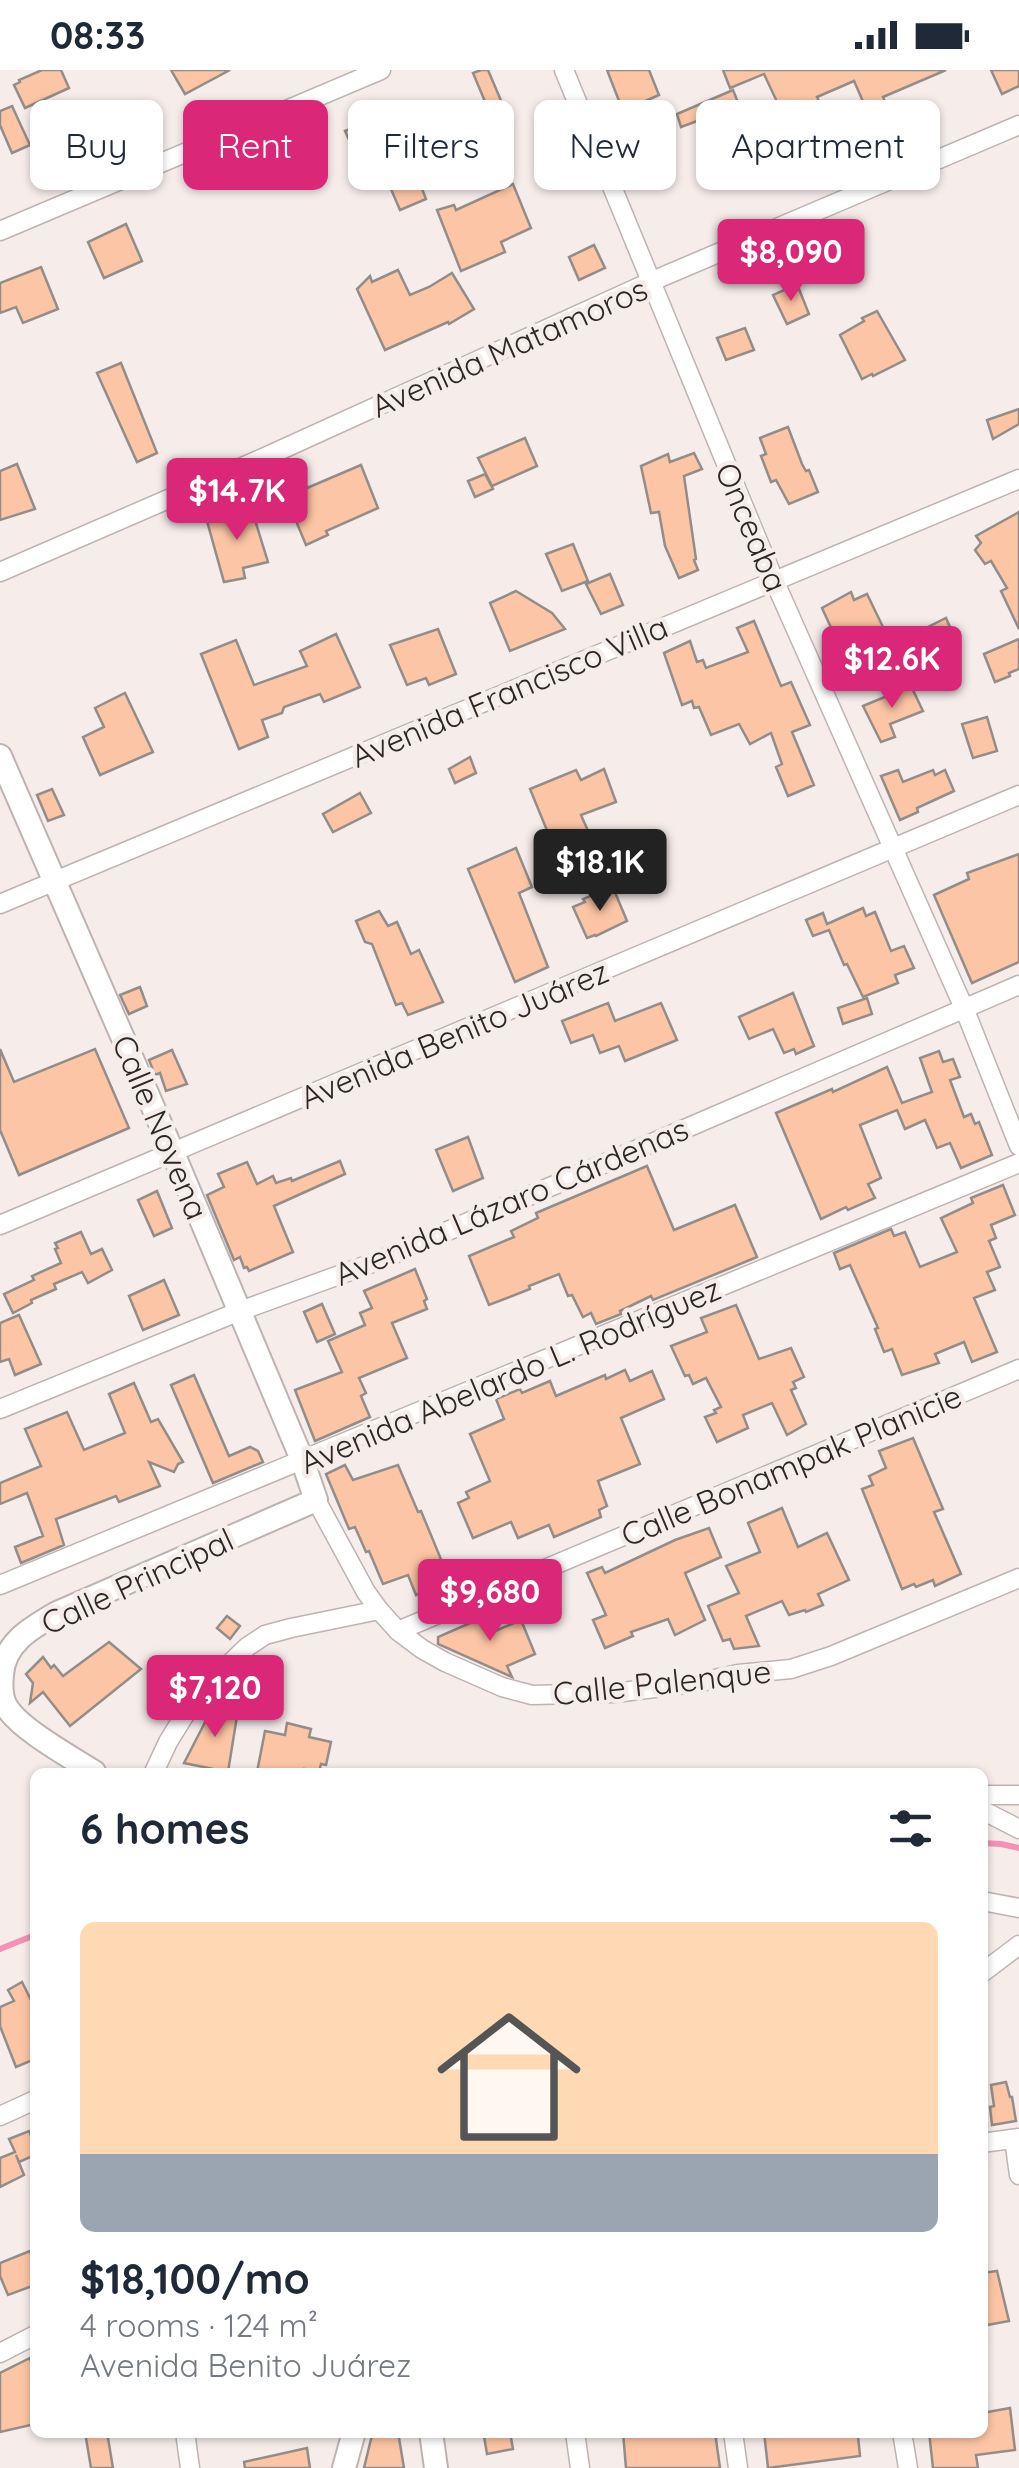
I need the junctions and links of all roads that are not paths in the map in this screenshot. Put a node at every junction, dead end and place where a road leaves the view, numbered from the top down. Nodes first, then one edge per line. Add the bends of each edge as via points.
1 (381, 70) edge
2 (564, 70) edge
3 (1019, 125) edge
4 (0, 231) edge
5 (650, 282) junction
6 (1019, 478) edge
7 (0, 572) edge
8 (774, 580) junction
9 (0, 756) edge
10 (1019, 796) edge
11 (895, 848) junction
12 (54, 881) junction
13 (0, 904) edge
14 (1019, 985) edge
15 (964, 1008) junction
16 (1019, 1146) edge
17 (173, 1153) junction
18 (1019, 1163) edge
19 (0, 1225) edge
20 (240, 1311) junction
21 (1019, 1369) edge
22 (0, 1409) edge
23 (302, 1462) junction
24 (316, 1500) junction
25 (1019, 1578) edge
26 (0, 1586) edge
27 (379, 1610) junction
28 (398, 1631) junction
29 (88, 1768) edge
30 (156, 1768) edge
31 (988, 1795) edge
32 (1019, 1795) edge
33 (988, 1813) edge
34 (1019, 1829) edge
35 (988, 1902) edge
36 (1019, 1908) edge
37 (1019, 1945) edge
38 (988, 1969) edge
39 (30, 2102) edge
40 (0, 2116) edge
41 (1016, 2138) edge
42 (988, 2142) edge
43 (1019, 2175) edge
44 (30, 2338) edge
45 (0, 2353) edge
46 (186, 2438) edge
47 (352, 2438) edge
48 (432, 2438) edge
49 (576, 2438) edge
50 (734, 2438) edge
51 (903, 2438) edge
52 (190, 2468) edge
53 (344, 2468) edge
54 (436, 2468) edge
55 (580, 2468) edge
56 (738, 2468) edge
57 (908, 2468) edge

1 - 4 street
2 - 5 street, Onceaba
3 - 5 street, Avenida Matamoros
5 - 7 street, Avenida Matamoros
5 - 8 street, Onceaba
6 - 8 street, Avenida Francisco Villa
8 - 11 street, Onceaba
8 - 12 street, Avenida Francisco Villa
9 - 12 street, Calle Novena
10 - 11 street, Avenida Benito Juárez
11 - 15 street, Onceaba
11 - 17 street, Avenida Benito Juárez
12 - 13 street, Avenida Francisco Villa
12 - 17 street, Calle Novena
14 - 15 street, Avenida Lázaro Cárdenas
15 - 16 street, Onceaba
15 - 20 street, Avenida Lázaro Cárdenas via 378,1260
17 - 19 street, Avenida Benito Juárez
17 - 20 street, Calle Novena
18 - 23 street, Avenida Abelardo L. Rodríguez
20 - 22 street, Avenida Lázaro Cárdenas
20 - 23 street, Calle Novena
21 - 28 street, Calle Bonampak Planicie
23 - 24 street, Calle Novena
23 - 26 street, Avenida Abelardo L. Rodríguez
24 - 27 street, Calle Palenque
24 - 29 street, Calle Principal via 56,1614 14,1643 3,1662 5,1705
25 - 28 street, Calle Palenque via 791,1669 616,1693 532,1695 502,1687 422,1650
27 - 28 street, Calle Palenque
27 - 30 street via 278,1631 247,1646 184,1716
31 - 32 street
33 - 34 street
35 - 36 street
37 - 38 street
39 - 40 street
41 - 42 street
41 - 43 street
44 - 45 street
46 - 52 street
47 - 53 street
48 - 54 street
49 - 55 street
50 - 56 street
51 - 57 street

